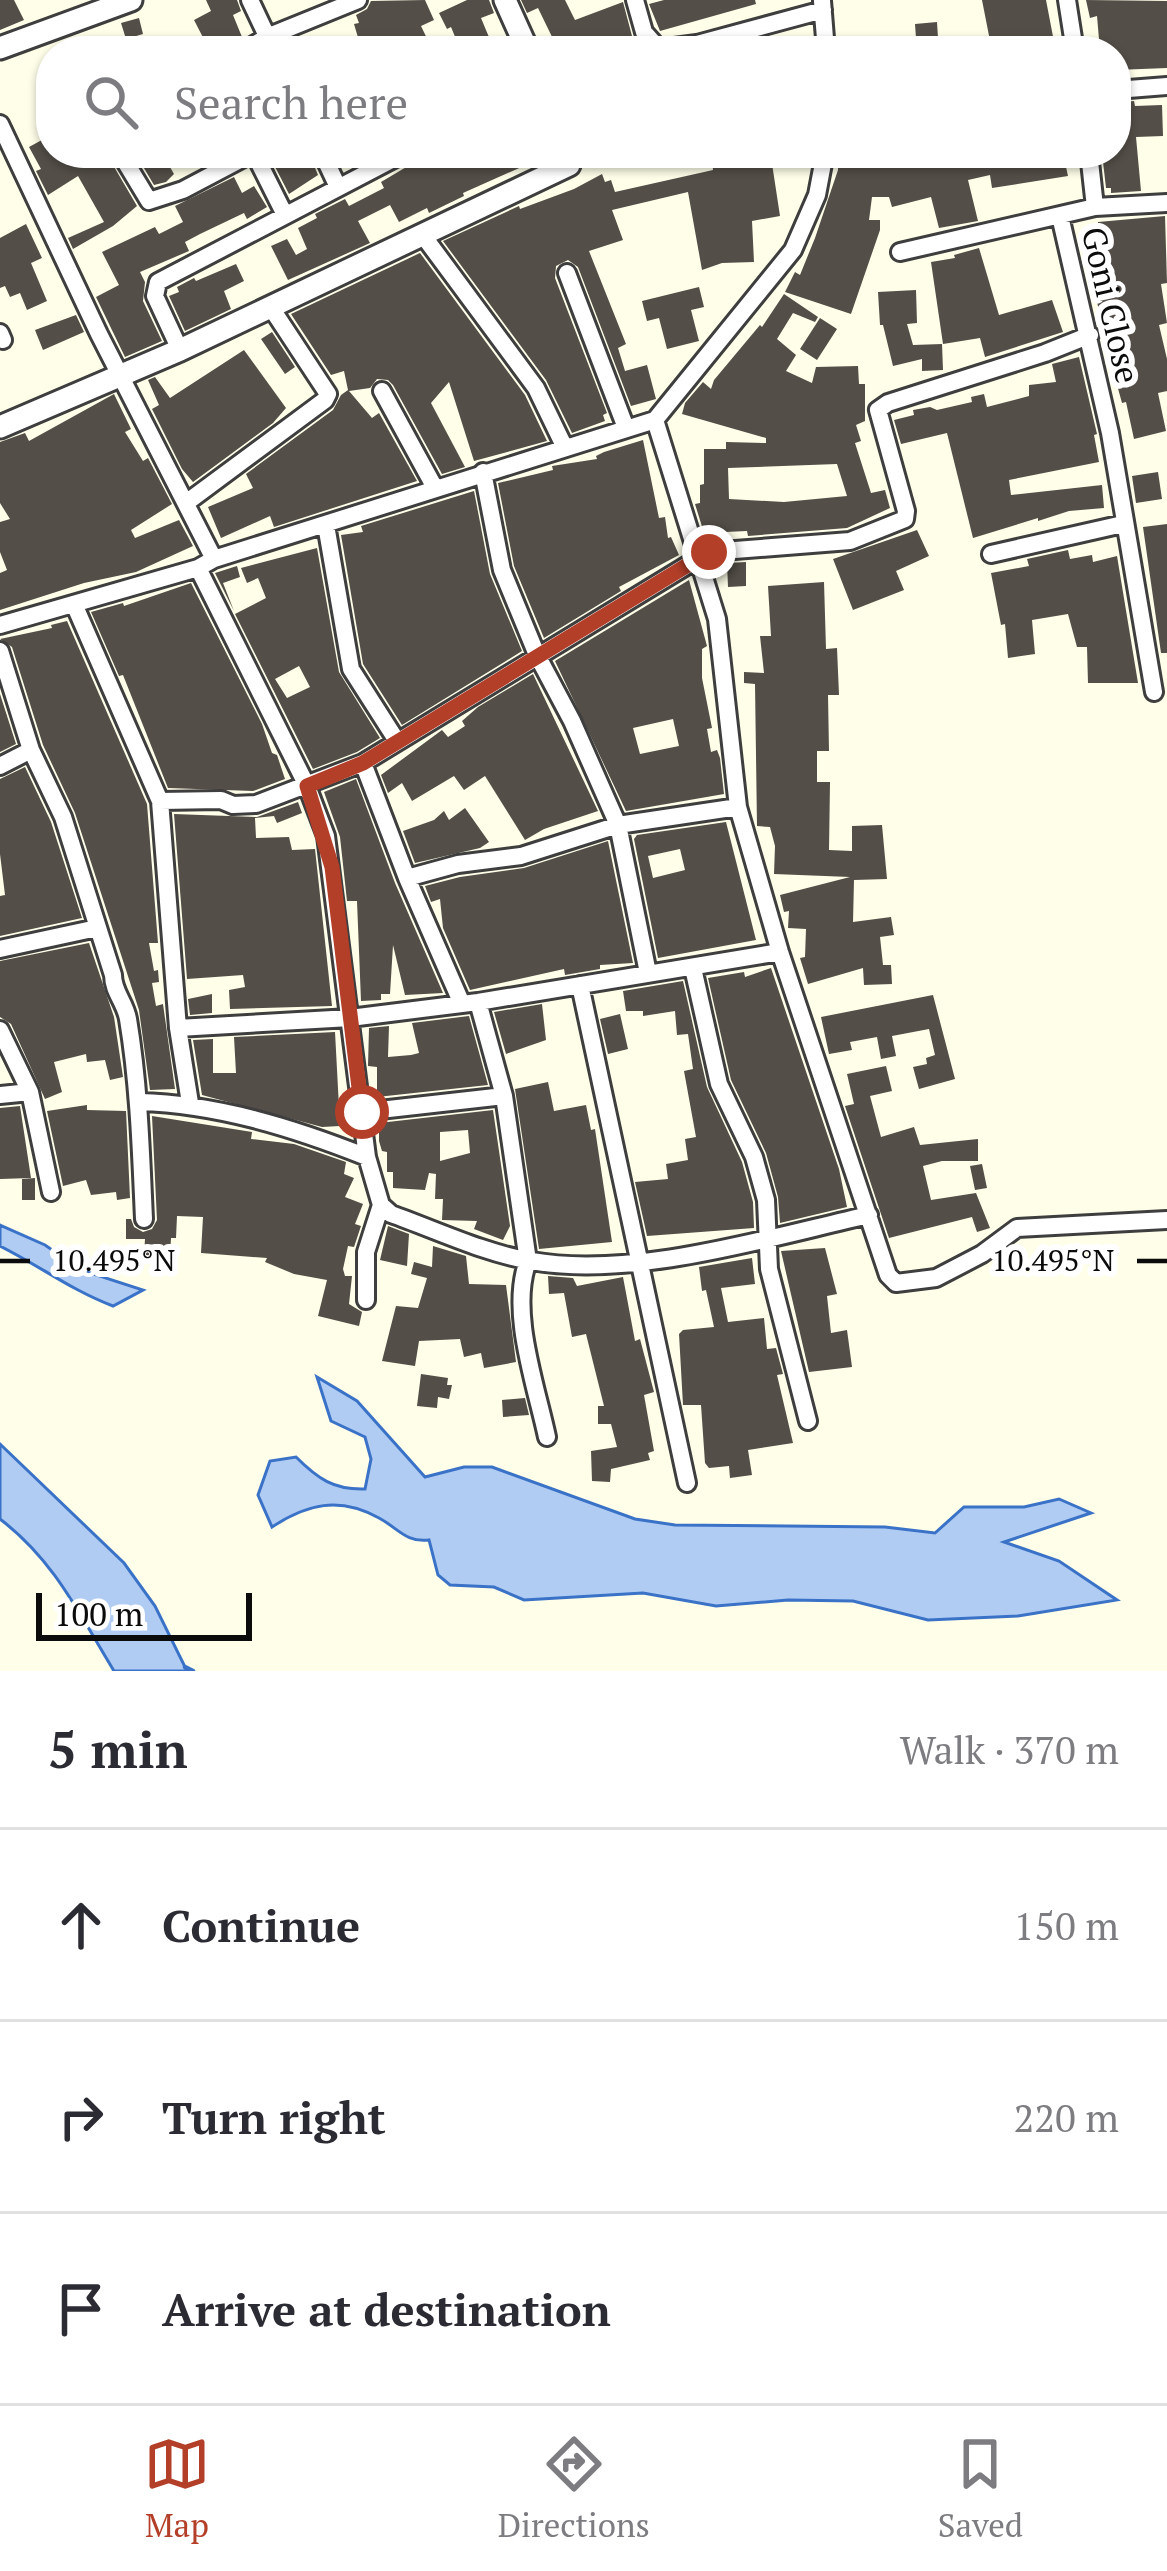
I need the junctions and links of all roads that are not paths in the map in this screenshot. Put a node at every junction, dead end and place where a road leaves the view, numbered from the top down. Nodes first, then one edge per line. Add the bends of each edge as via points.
1 (68, 0) edge
2 (131, 0) edge
3 (250, 0) edge
4 (358, 0) edge
5 (505, 0) edge
6 (634, 0) edge
7 (1067, 0) edge
8 (822, 5) edge
9 (80, 21) junction
10 (266, 36) edge
11 (286, 36) edge
12 (521, 36) edge
13 (648, 36) edge
14 (723, 36) edge
15 (825, 36) edge
16 (1073, 36) edge
17 (0, 48) edge
18 (1167, 86) edge
19 (1131, 89) edge
20 (0, 124) edge
21 (129, 168) edge
22 (225, 168) edge
23 (262, 168) edge
24 (329, 168) edge
25 (375, 168) edge
26 (563, 168) edge
27 (822, 168) edge
28 (1091, 168) edge
29 (338, 187) junction
30 (1167, 203) edge
31 (1095, 207) junction
32 (284, 213) junction
33 (1060, 216) junction
34 (422, 234) junction
35 (901, 252) dead end
36 (567, 273) dead end
37 (270, 306) junction
38 (1090, 335) junction
39 (180, 350) junction
40 (121, 374) junction
41 (382, 391) dead end
42 (656, 420) junction
43 (0, 427) edge
44 (626, 428) junction
45 (565, 448) junction
46 (482, 472) junction
47 (435, 488) junction
48 (186, 503) junction
49 (1123, 524) junction
50 (326, 525) junction
51 (991, 554) dead end
52 (699, 560) junction
53 (206, 564) junction
54 (74, 604) junction
55 (0, 625) edge
56 (0, 651) edge
57 (537, 655) junction
58 (1154, 692) dead end
59 (398, 741) junction
60 (31, 750) junction
61 (363, 763) junction
62 (0, 766) edge
63 (307, 786) junction
64 (160, 802) junction
65 (738, 807) junction
66 (618, 824) junction
67 (407, 878) junction
68 (97, 928) junction
69 (0, 949) edge
70 (780, 952) junction
71 (693, 968) junction
72 (648, 974) junction
73 (580, 985) junction
74 (470, 1003) junction
75 (350, 1018) junction
76 (178, 1028) junction
77 (0, 1030) edge
78 (30, 1092) junction
79 (0, 1095) edge
80 (504, 1096) junction
81 (139, 1102) junction
82 (190, 1103) junction
83 (362, 1112) junction
84 (367, 1156) junction
85 (51, 1192) dead end
86 (382, 1205) junction
87 (868, 1216) junction
88 (143, 1219) dead end
89 (1167, 1220) edge
90 (770, 1237) junction
91 (528, 1261) junction
92 (639, 1262) junction
93 (367, 1300) dead end
94 (808, 1421) dead end
95 (547, 1437) dead end
96 (687, 1483) dead end

1 - 9 street
2 - 9 street
3 - 10 street
4 - 11 street
5 - 12 street
6 - 13 street
7 - 16 street
8 - 14 street
8 - 15 street
9 - 17 street
18 - 19 street
20 - 40 street
21 - 22 street via 149,201
23 - 32 street
24 - 29 street
25 - 29 street
26 - 34 street
27 - 42 street via 793,250
28 - 31 street
29 - 32 street
30 - 31 street
31 - 33 street
32 - 39 street via 158,282 155,296
33 - 35 street
33 - 38 street, Goni Close
34 - 37 street
34 - 45 street via 536,388
36 - 44 street
37 - 39 street
37 - 48 street via 328,394
38 - 49 street, Goni Close
38 - 52 street via 878,410 906,511 898,524 850,541 722,549
39 - 40 street
40 - 43 street
40 - 48 street
41 - 47 street
42 - 44 street
42 - 52 street
44 - 45 street
45 - 46 street
46 - 47 street
46 - 57 street via 502,569
47 - 50 street
48 - 53 street
49 - 51 street
49 - 58 street, Goni Close
50 - 53 street
50 - 59 street via 351,669
52 - 57 street
52 - 65 street via 717,620
53 - 54 street
53 - 63 street
54 - 55 street
54 - 64 street
56 - 60 street
57 - 59 street
57 - 66 street
59 - 61 street
60 - 62 street
60 - 68 street via 63,817
61 - 63 street
61 - 67 street
63 - 64 street via 256,804
63 - 75 street via 332,867
64 - 76 street
65 - 66 street
65 - 70 street
66 - 67 street via 521,856
66 - 72 street
67 - 74 street
68 - 69 street
68 - 81 street via 128,1016
70 - 71 street
70 - 87 street
71 - 72 street
71 - 90 street via 719,1084 754,1157
72 - 73 street
73 - 74 street
73 - 92 street
74 - 75 street
74 - 80 street
75 - 76 street
75 - 83 street
76 - 82 street
77 - 78 street
78 - 79 street
78 - 85 street
80 - 83 street
80 - 91 street
81 - 82 street
81 - 88 street
82 - 84 street
83 - 84 street
84 - 86 street
86 - 91 street
86 - 93 street via 366,1252
87 - 89 street via 888,1275 912,1284 951,1270 1016,1228
87 - 90 street
90 - 92 street
90 - 94 street via 770,1269
91 - 92 street
91 - 95 street via 520,1308
92 - 96 street

